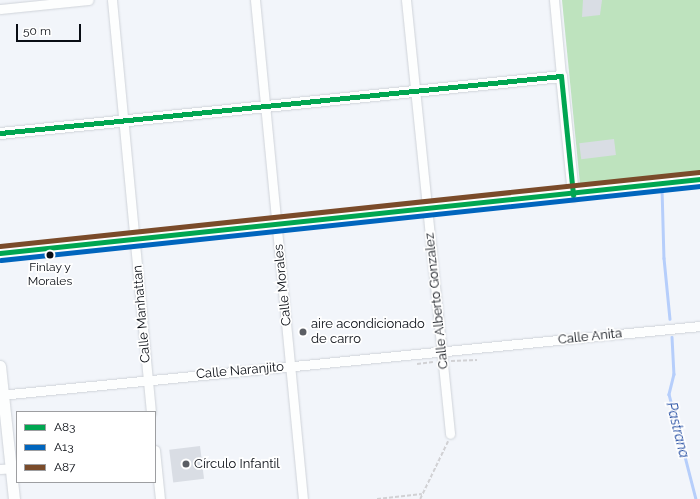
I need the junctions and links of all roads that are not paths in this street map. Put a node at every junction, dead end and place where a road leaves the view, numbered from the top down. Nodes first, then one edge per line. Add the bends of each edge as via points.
1 (89, 0) edge
2 (112, 0) edge
3 (255, 0) edge
4 (406, 0) edge
5 (554, 0) edge
6 (34, 3) edge
7 (0, 9) edge
8 (561, 76) junction
9 (415, 91) junction
10 (265, 106) junction
11 (123, 120) junction
12 (0, 133) edge
13 (700, 180) edge
14 (573, 194) junction
15 (427, 209) junction
16 (277, 225) junction
17 (135, 239) junction
18 (0, 253) edge
19 (700, 326) edge
20 (480, 348) joint
21 (442, 352) junction
22 (0, 366) edge
23 (290, 366) junction
24 (148, 380) junction
25 (1, 395) edge
26 (151, 411) edge
27 (450, 434) road end
28 (156, 464) edge
29 (9, 469) edge
30 (14, 499) edge
31 (160, 499) edge
32 (303, 499) edge

1 - 6 street
2 - 11 street, Calle Manhattan
3 - 10 street, Calle Morales
4 - 9 street, Calle Alberto Gonzalez
5 - 8 street
6 - 7 street
8 - 9 street
8 - 14 street
9 - 10 street
9 - 15 street, Calle Alberto Gonzalez
10 - 11 street
10 - 16 street, Calle Morales
11 - 12 street
11 - 17 street, Calle Manhattan
13 - 14 street
14 - 15 street
15 - 16 street
15 - 21 street, Calle Alberto Gonzalez
16 - 17 street
16 - 23 street, Calle Morales
17 - 18 street
17 - 24 street, Calle Manhattan
19 - 20 street, Calle Anita
20 - 21 street, Calle Naranjito
21 - 23 street, Calle Naranjito
21 - 27 street, Calle Alberto Gonzalez
22 - 25 street
23 - 24 street, Calle Naranjito
23 - 32 street, Calle Morales
24 - 25 street, Calle Naranjito
24 - 26 street, Calle Manhattan
25 - 29 street
28 - 31 street
29 - 30 street

